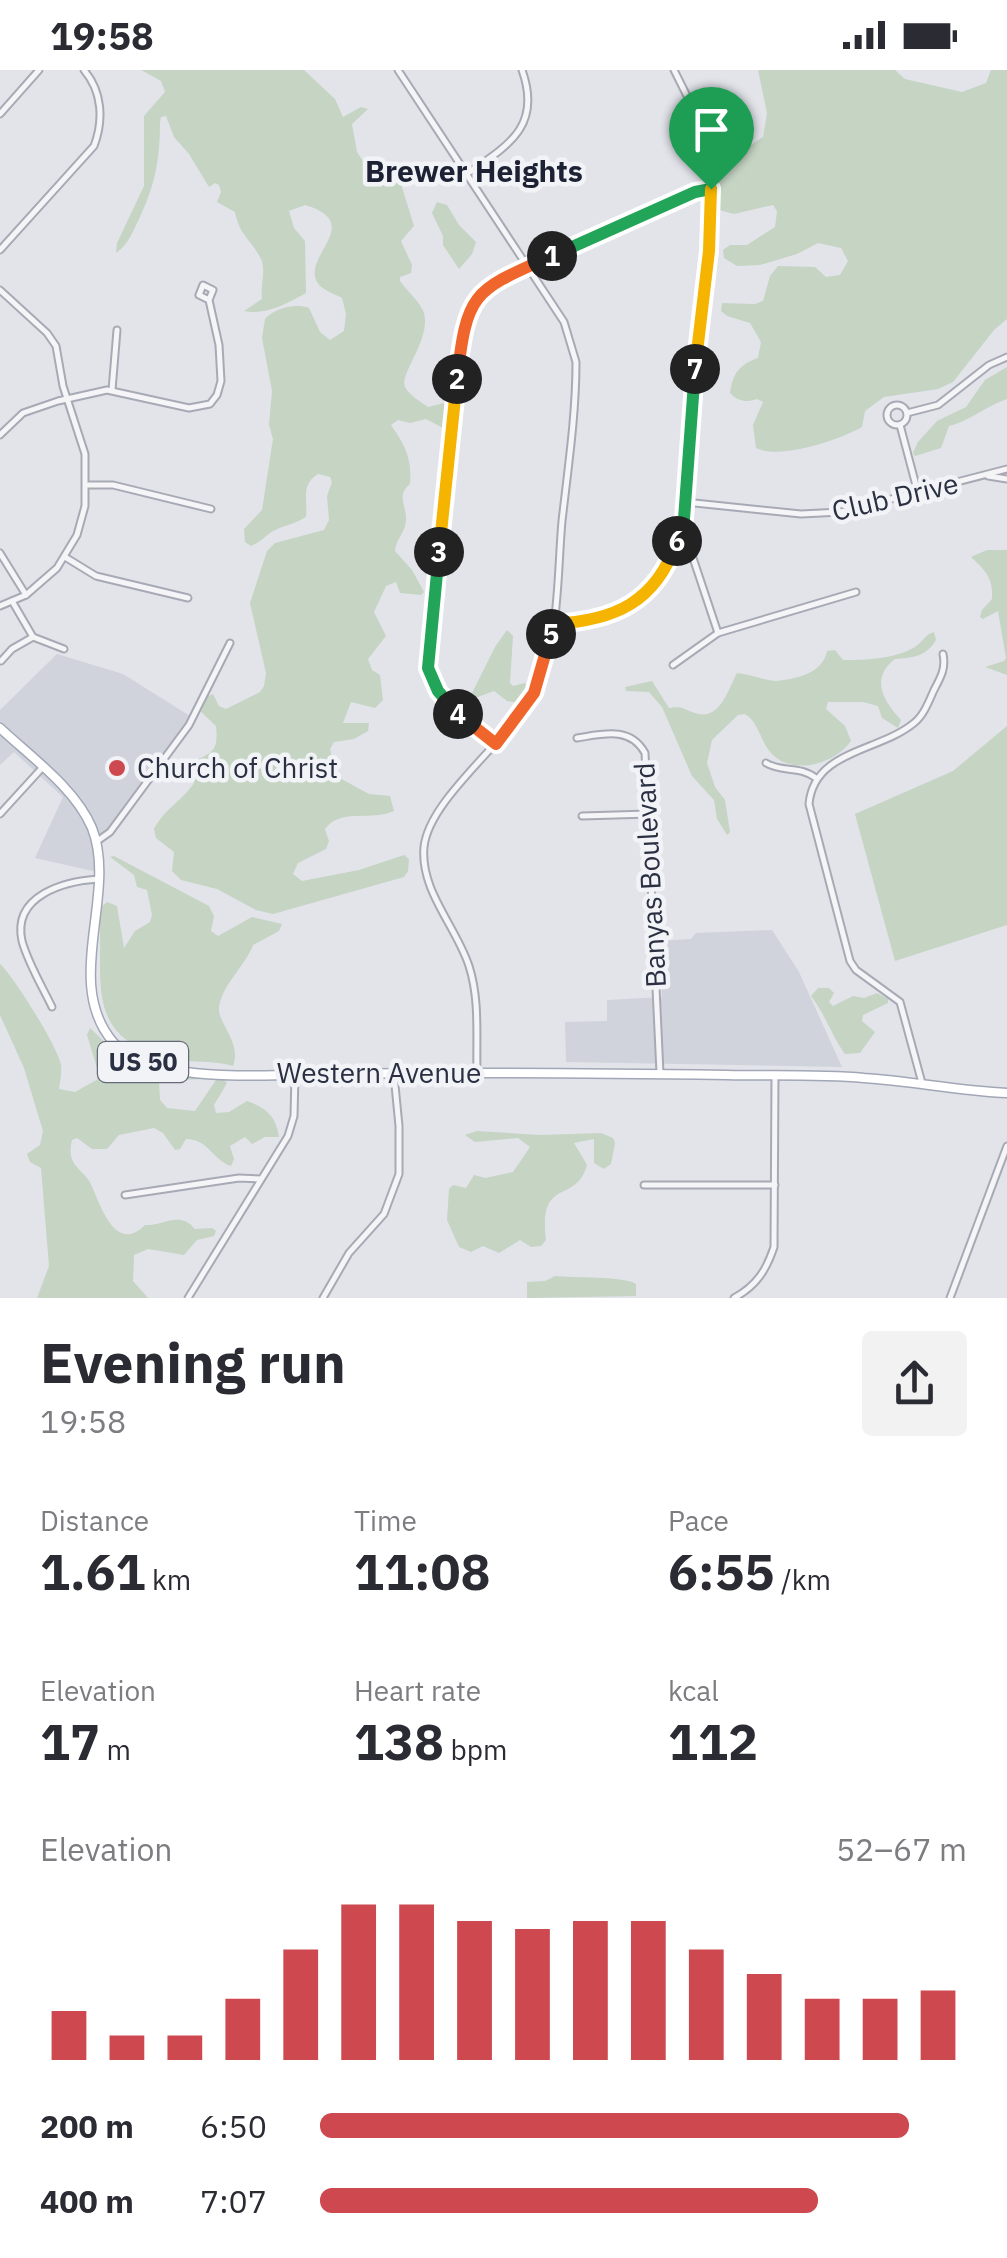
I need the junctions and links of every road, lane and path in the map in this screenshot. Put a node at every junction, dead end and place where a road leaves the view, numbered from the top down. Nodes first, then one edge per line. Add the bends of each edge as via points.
1 (39, 70) edge
2 (84, 70) edge
3 (398, 70) edge
4 (522, 70) edge
5 (674, 70) edge
6 (0, 114) edge
7 (468, 173) junction
8 (711, 189) junction
9 (0, 250) edge
10 (528, 266) junction
11 (0, 290) edge
12 (209, 300) dead end
13 (117, 330) dead end
14 (1007, 356) edge
15 (112, 390) junction
16 (67, 400) junction
17 (908, 413) junction
18 (0, 416) edge
19 (9, 425) junction
20 (900, 425) junction
21 (0, 435) edge
22 (1007, 469) edge
23 (985, 476) junction
24 (1007, 479) edge
25 (88, 485) junction
26 (918, 494) junction
27 (685, 502) junction
28 (212, 509) dead end
29 (680, 531) junction
30 (0, 554) edge
31 (65, 557) junction
32 (856, 592) dead end
33 (26, 595) junction
34 (188, 598) dead end
35 (12, 602) junction
36 (0, 606) edge
37 (552, 624) junction
38 (718, 633) junction
39 (33, 637) junction
40 (230, 643) dead end
41 (64, 650) dead end
42 (944, 654) dead end
43 (2, 661) edge
44 (673, 665) dead end
45 (0, 728) edge
46 (577, 738) dead end
47 (496, 744) junction
48 (766, 763) dead end
49 (42, 768) junction
50 (816, 778) junction
51 (0, 814) edge
52 (649, 814) junction
53 (582, 816) dead end
54 (96, 842) junction
55 (98, 880) junction
56 (52, 1007) dead end
57 (477, 1072) junction
58 (394, 1073) junction
59 (660, 1073) junction
60 (295, 1074) junction
61 (775, 1076) junction
62 (922, 1086) junction
63 (1007, 1093) edge
64 (1007, 1146) edge
65 (261, 1179) junction
66 (644, 1185) dead end
67 (775, 1186) junction
68 (126, 1194) dead end
69 (188, 1298) edge
70 (323, 1298) edge
71 (734, 1298) edge
72 (950, 1298) edge

1 - 6 street
2 - 9 street via 99,102 94,146
3 - 7 street
4 - 7 street via 528,98 520,131
5 - 8 street via 705,132
7 - 10 street
8 - 10 street
8 - 27 street
10 - 37 street via 564,322 576,362
10 - 47 street via 481,291 466,316 428,650 438,691
11 - 16 street via 52,340
12 - 15 street via 220,364 220,386 210,404 189,408
13 - 15 street
14 - 17 street via 938,405
15 - 16 street
16 - 19 street via 24,413
16 - 25 street
17 - 20 street
17 - 20 street via 901,405 889,408 888,419
18 - 19 street
19 - 21 street
20 - 26 street
22 - 23 street, Club Drive
23 - 24 street, Club Drive
23 - 26 street, Club Drive
25 - 28 street
25 - 31 street via 80,527
26 - 27 street, Club Drive via 812,514
27 - 29 street
29 - 37 street via 661,577 633,604
29 - 38 street
30 - 33 street
31 - 33 street
31 - 34 street via 96,576
32 - 38 street
33 - 35 street
35 - 36 street
35 - 39 street
37 - 47 street via 534,693
38 - 44 street
39 - 41 street
39 - 43 street
40 - 54 street via 172,751
42 - 50 street via 943,673 914,723
45 - 49 main road, Western Avenue / US 50
46 - 52 street, Banyas Boulevard via 613,732 638,742 647,763
47 - 57 street via 438,813 424,848 429,883 473,980
48 - 50 street via 801,768
49 - 51 street
49 - 54 main road, Western Avenue / US 50 via 80,806
50 - 62 street via 810,813 850,961 900,1002
52 - 53 street
52 - 59 street, Banyas Boulevard
54 - 55 main road, Western Avenue / US 50
55 - 56 street via 49,888 22,922 26,952
55 - 60 main road, Western Avenue / US 50 via 94,995 113,1042 134,1058 173,1070
57 - 58 main road, Western Avenue / US 50
57 - 59 main road, Western Avenue / US 50
58 - 60 main road, Western Avenue / US 50
58 - 70 street via 397,1181 384,1214 349,1253
59 - 61 main road, Western Avenue / US 50
60 - 65 street via 292,1125
61 - 62 main road, Western Avenue / US 50
61 - 67 street
62 - 63 main road, Western Avenue / US 50
64 - 72 street
65 - 68 street
65 - 69 street
66 - 67 street
67 - 71 street via 771,1255 753,1286

